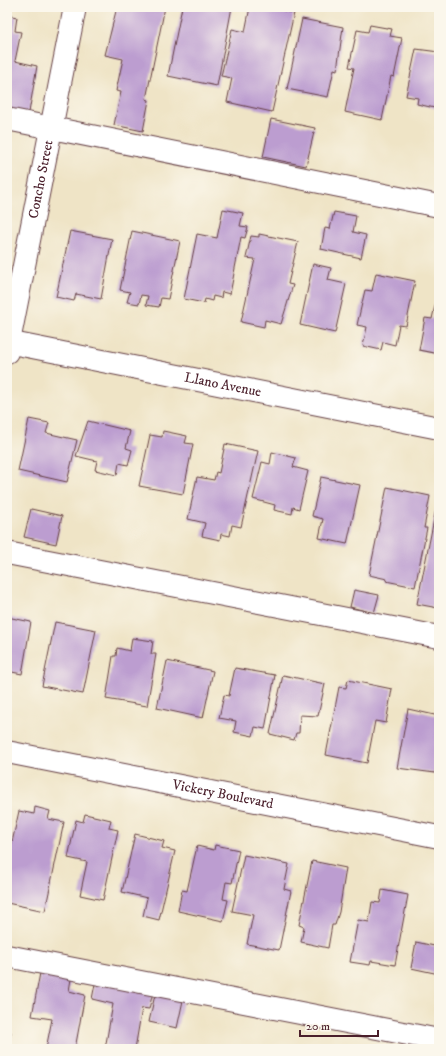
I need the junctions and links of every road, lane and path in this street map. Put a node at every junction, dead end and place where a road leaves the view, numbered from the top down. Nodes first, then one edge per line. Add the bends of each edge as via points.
1 (75, 7) edge
2 (7, 119) edge
3 (51, 128) junction
4 (439, 206) edge
5 (8, 346) edge
6 (439, 428) edge
7 (7, 553) edge
8 (439, 637) edge
9 (7, 752) edge
10 (439, 837) edge
11 (7, 956) edge
12 (439, 1040) edge

1 - 3 street, Concho Street
2 - 3 street
3 - 4 street
3 - 5 street, Concho Street
5 - 6 street, Llano Avenue
7 - 8 street
9 - 10 street, Vickery Boulevard
11 - 12 street

